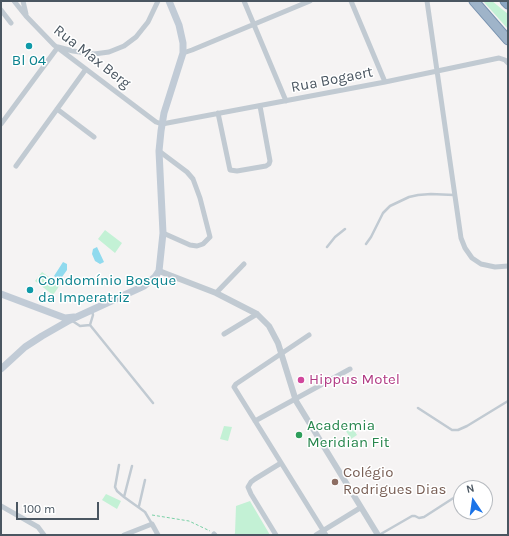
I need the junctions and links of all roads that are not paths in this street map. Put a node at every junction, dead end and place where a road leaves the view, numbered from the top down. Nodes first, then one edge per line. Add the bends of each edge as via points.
1 (14, 1) edge
2 (23, 1) edge
3 (158, 1) edge
4 (169, 1) edge
5 (244, 1) edge
6 (310, 1) edge
7 (350, 1) edge
8 (426, 1) edge
9 (474, 1) edge
10 (505, 1) edge
11 (508, 4) edge
12 (1, 10) edge
13 (26, 16) junction
14 (11, 23) dead end
15 (254, 25) junction
16 (508, 40) edge
17 (58, 47) junction
18 (184, 53) junction
19 (507, 61) edge
20 (86, 69) junction
21 (437, 71) junction
22 (385, 82) junction
23 (286, 101) junction
24 (260, 106) junction
25 (57, 109) junction
26 (218, 113) junction
27 (1, 124) edge
28 (162, 124) junction
29 (94, 137) dead end
30 (160, 151) junction
31 (16, 166) dead end
32 (454, 196) junction
33 (345, 229) dead end
34 (163, 233) junction
35 (366, 244) dead end
36 (327, 247) dead end
37 (244, 264) dead end
38 (508, 266) edge
39 (159, 270) junction
40 (216, 293) junction
41 (1, 294) edge
42 (92, 310) junction
43 (257, 314) junction
44 (68, 319) junction
45 (90, 325) junction
46 (224, 334) dead end
47 (309, 334) dead end
48 (281, 352) junction
49 (1, 368) edge
50 (350, 369) dead end
51 (295, 399) junction
52 (508, 401) edge
53 (152, 403) dead end
54 (418, 408) dead end
55 (255, 421) junction
56 (281, 463) junction
57 (119, 465) dead end
58 (132, 466) dead end
59 (145, 480) dead end
60 (124, 497) junction
61 (453, 498) edge
62 (1, 506) edge
63 (139, 506) junction
64 (360, 508) junction
65 (152, 524) junction
66 (325, 533) edge
67 (44, 535) edge
68 (124, 535) edge
69 (158, 535) edge
70 (276, 535) edge
71 (316, 535) edge
72 (378, 535) edge

1 - 13 street, Rua Max Berg
2 - 13 street
3 - 17 street via 148,22 136,37 124,46 94,54
4 - 18 main road via 179,26
5 - 15 street
6 - 15 street
7 - 22 street
8 - 21 street
9 - 16 highway
10 - 11 highway
12 - 14 street
13 - 17 street, Rua Max Berg
15 - 18 street
15 - 23 street
17 - 20 street, Rua Max Berg
17 - 27 street
18 - 28 main road
19 - 21 street, Rua Bogaert via 499,58
20 - 25 street
20 - 28 street, Rua Max Berg
21 - 22 street, Rua Bogaert
21 - 32 street
22 - 23 street, Rua Bogaert
23 - 24 street, Rua Bogaert
24 - 26 street, Rua Bogaert
24 - 26 street via 270,161 266,166 237,171 230,170
25 - 29 street
25 - 31 street
26 - 28 street, Rua Bogaert
28 - 30 main road
30 - 34 main road
30 - 34 street via 193,179 210,237 203,244 190,246
32 - 35 lane via 418,195 390,206 382,213
32 - 38 street via 461,238 472,258 481,264
33 - 36 lane
34 - 39 main road
37 - 40 street
39 - 40 street
39 - 42 main road via 144,286
40 - 43 street
41 - 44 main road
42 - 44 main road
42 - 45 lane
43 - 46 street
43 - 48 street via 269,326
44 - 45 lane via 80,326
44 - 49 main road via 25,347
45 - 53 lane
47 - 48 street
48 - 51 street
48 - 55 street via 234,386
50 - 51 street
51 - 55 street
51 - 64 street
52 - 54 lane via 458,430 452,430
55 - 56 street
56 - 66 street
56 - 70 street via 250,482 248,487
57 - 60 lane via 115,487
58 - 60 lane
59 - 63 lane
60 - 63 lane
61 - 72 lane via 424,517 412,516
62 - 67 street via 38,527
63 - 65 lane
64 - 66 street
64 - 72 street
65 - 68 street
65 - 69 street
66 - 71 street

